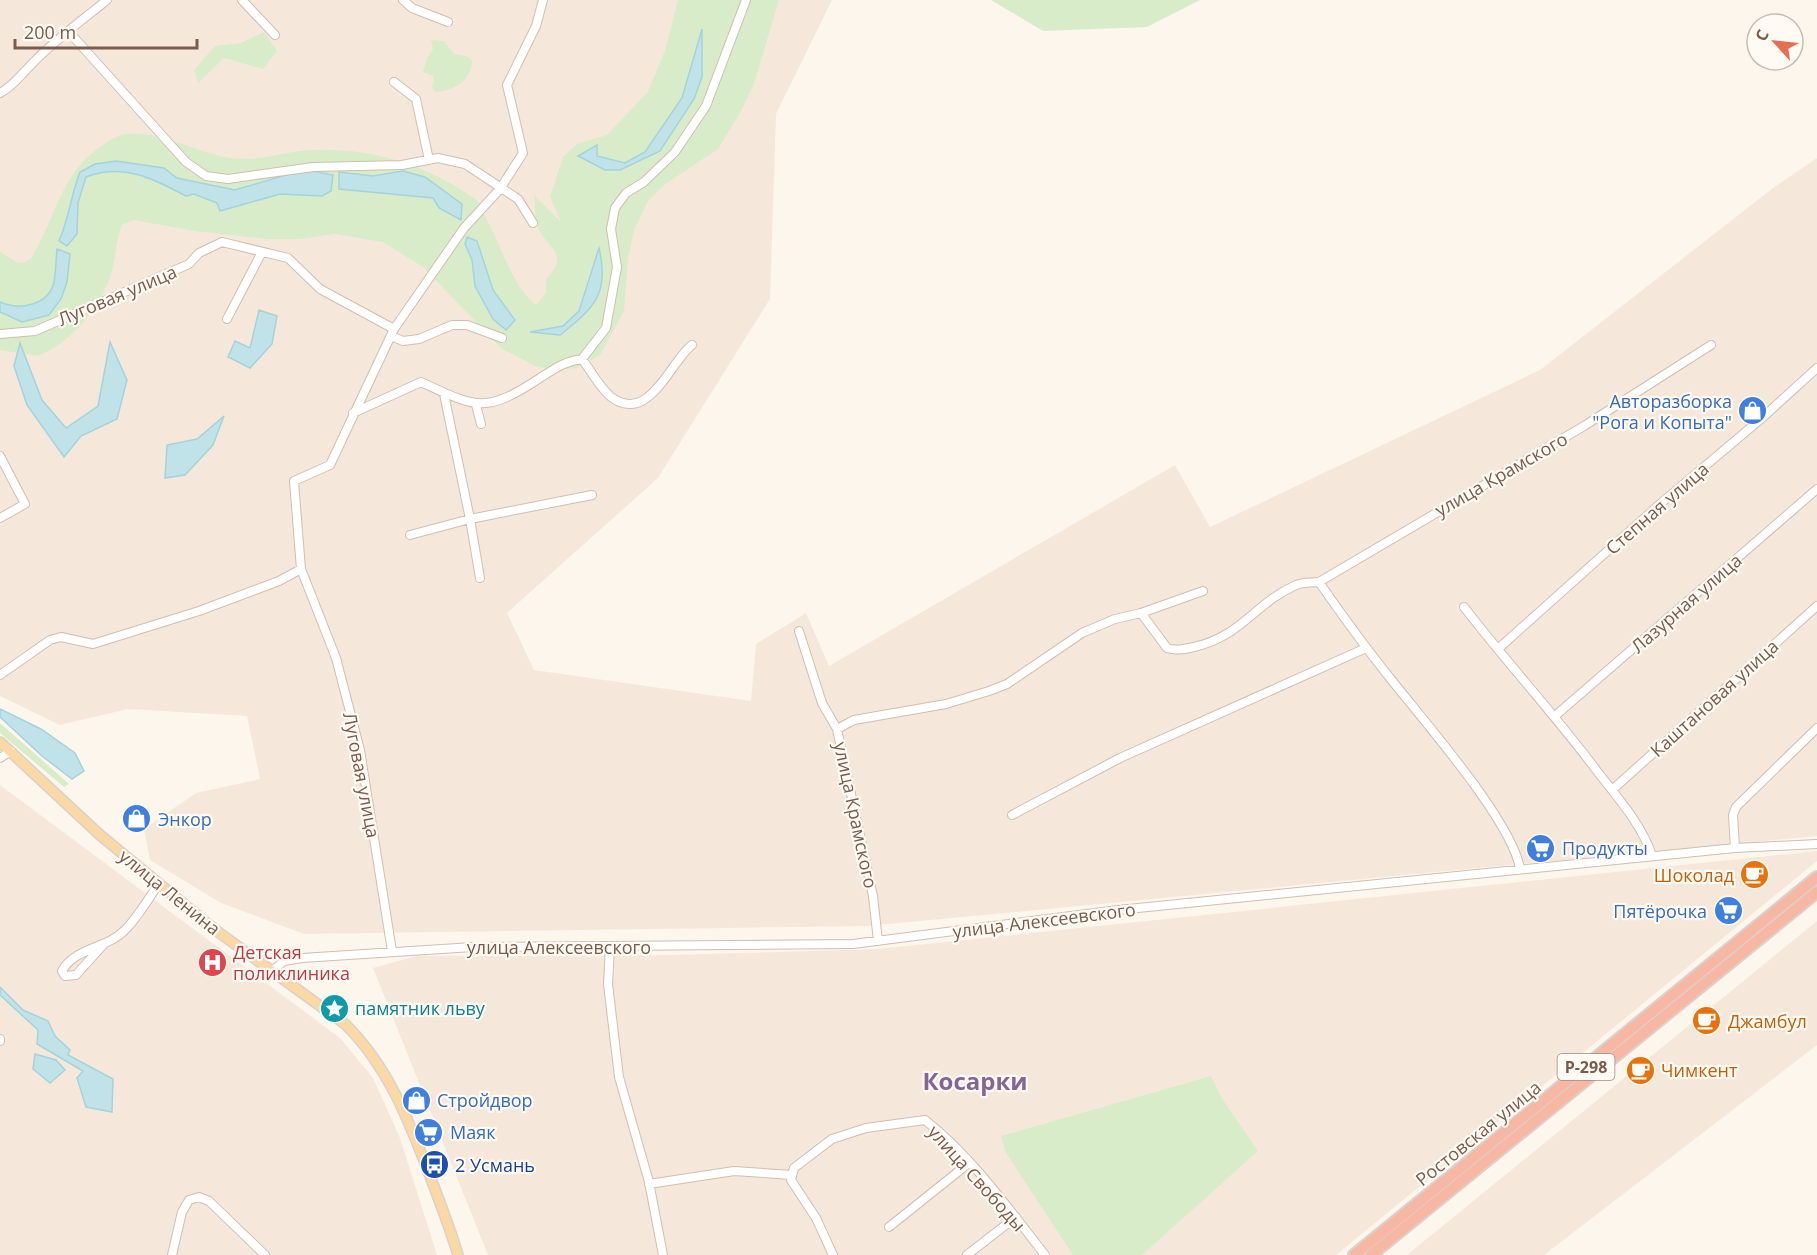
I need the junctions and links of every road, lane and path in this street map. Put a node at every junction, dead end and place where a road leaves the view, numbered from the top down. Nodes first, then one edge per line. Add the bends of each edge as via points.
1 (107, 0) edge
2 (242, 0) edge
3 (403, 0) edge
4 (543, 0) edge
5 (746, 0) edge
6 (448, 22) dead end
7 (69, 32) junction
8 (275, 35) dead end
9 (393, 82) dead end
10 (0, 93) edge
11 (429, 160) junction
12 (500, 189) junction
13 (533, 223) dead end
14 (262, 252) junction
15 (227, 319) dead end
16 (392, 333) junction
17 (0, 334) edge
18 (502, 338) dead end
19 (692, 345) dead end
20 (1711, 345) dead end
21 (582, 360) junction
22 (1817, 368) edge
23 (444, 394) junction
24 (476, 405) junction
25 (353, 413) junction
26 (480, 424) dead end
27 (0, 456) edge
28 (1817, 489) edge
29 (592, 495) dead end
30 (0, 518) edge
31 (470, 519) junction
32 (410, 535) dead end
33 (301, 569) junction
34 (480, 578) dead end
35 (1319, 582) junction
36 (1203, 591) dead end
37 (1817, 606) edge
38 (1464, 607) dead end
39 (1141, 613) junction
40 (799, 631) dead end
41 (1366, 648) junction
42 (1499, 648) junction
43 (0, 675) edge
44 (1556, 716) junction
45 (1817, 728) edge
46 (837, 729) junction
47 (0, 742) edge
48 (11, 752) junction
49 (0, 758) edge
50 (1612, 790) junction
51 (1012, 815) dead end
52 (1817, 844) edge
53 (1735, 848) junction
54 (1652, 856) junction
55 (1520, 869) junction
56 (1817, 877) edge
57 (159, 883) junction
58 (1817, 892) edge
59 (878, 941) junction
60 (103, 945) junction
61 (610, 947) junction
62 (392, 951) junction
63 (272, 971) junction
64 (969, 1163) junction
65 (792, 1175) junction
66 (649, 1184) junction
67 (1016, 1217) junction
68 (889, 1227) dead end
69 (172, 1255) edge
70 (265, 1255) edge
71 (458, 1255) edge
72 (663, 1255) edge
73 (833, 1255) edge
74 (967, 1255) edge
75 (1045, 1255) edge
76 (1354, 1255) edge
77 (1371, 1255) edge

1 - 7 street
2 - 8 street
3 - 6 street via 412,9
4 - 12 street, Луговая улица via 536,26 507,85 523,153
5 - 21 street via 706,106 675,152 644,182 626,193 615,208 611,229 617,267 606,328
7 - 10 street via 28,68 15,85
7 - 11 street via 186,162 206,176 228,179 313,167 402,165
9 - 11 street via 416,99
11 - 12 street via 465,164
12 - 13 street via 518,199
12 - 16 street, Луговая улица via 464,228
14 - 15 street
14 - 16 street, Луговая улица via 288,258 320,289
14 - 17 street, Луговая улица via 222,242 199,253 189,264 35,331
16 - 18 street via 403,341 419,339 452,325 467,325
16 - 25 street, Луговая улица
19 - 21 street via 650,397 625,403 611,397
20 - 35 street, улица Крамского via 1584,426
21 - 24 street via 569,361 516,393
22 - 42 street, Степная улица
23 - 24 street
23 - 25 street via 421,382
23 - 31 street
24 - 26 street
25 - 33 street, Луговая улица via 330,465 294,481
27 - 30 street via 26,504
28 - 44 street, Лазурная улица
29 - 31 street
31 - 32 street
31 - 34 street
33 - 43 street via 199,611 93,644 62,637 50,640
33 - 62 street, Луговая улица via 336,658 360,750
35 - 39 street, улица Крамского via 1295,586 1225,637 1191,647 1167,648
35 - 41 street
36 - 39 street
37 - 50 street, Каштановая улица
38 - 42 street
39 - 46 street, улица Крамского via 1082,633 1008,684 946,704 854,720
40 - 46 street via 822,703
41 - 51 street via 1120,758
41 - 55 street via 1478,791 1513,847
42 - 44 street
44 - 50 street
45 - 53 street via 1736,807
46 - 59 street, улица Крамского via 873,896
47 - 48 main road, улица Ленина
48 - 49 street
48 - 57 main road, улица Ленина via 100,835
50 - 54 street via 1649,845
52 - 53 street, улица Алексеевского
53 - 54 street, улица Алексеевского
54 - 55 street, улица Алексеевского
55 - 59 street, улица Алексеевского via 1118,910
56 - 76 highway, Ростовская улица / Р-298
57 - 60 street via 125,930
57 - 63 main road, улица Ленина
58 - 77 highway, Ростовская улица / Р-298
59 - 61 street, улица Алексеевского
60 - 60 street via 72,959 62,971 65,976 76,975
61 - 62 street, улица Алексеевского
61 - 66 street via 608,984 618,1077
62 - 63 street, улица Алексеевского via 284,961
63 - 71 main road, улица Ленина via 345,1024 387,1076
64 - 65 street, улица Свободы via 925,1120 866,1128 832,1139 794,1168
64 - 67 street, улица Свободы
64 - 68 street
65 - 66 street via 734,1171
65 - 73 street via 791,1180 816,1218
66 - 72 street
67 - 74 street
67 - 75 street, улица Свободы
69 - 70 street via 182,1212 189,1200 199,1197 209,1201

